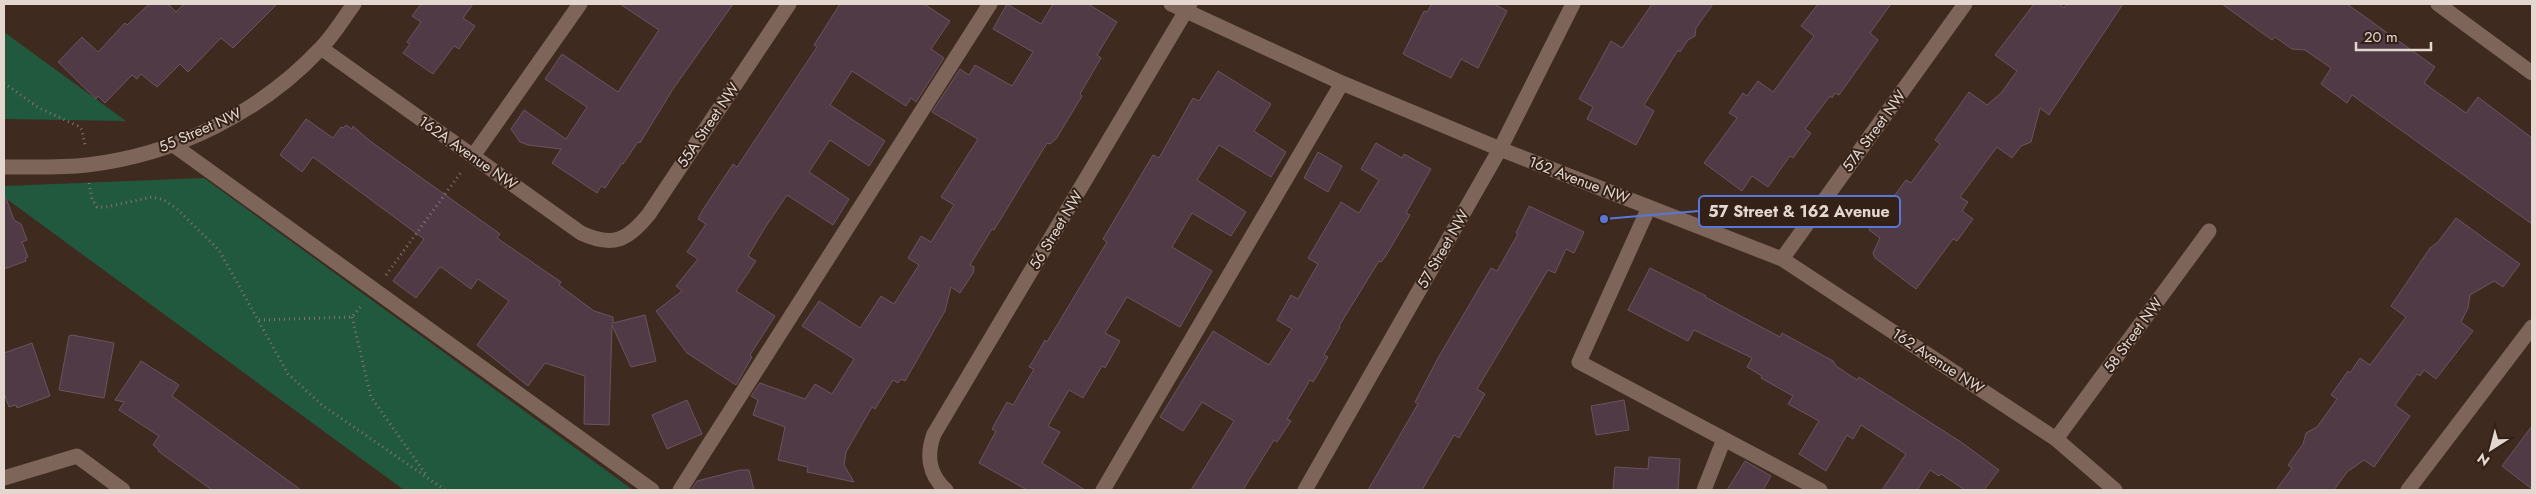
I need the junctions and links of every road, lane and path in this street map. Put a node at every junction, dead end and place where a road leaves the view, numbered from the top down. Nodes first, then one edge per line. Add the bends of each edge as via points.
1 (354, 4) edge
2 (580, 4) edge
3 (789, 4) edge
4 (990, 4) edge
5 (1170, 4) edge
6 (1573, 4) edge
7 (1965, 4) edge
8 (2438, 4) edge
9 (1188, 8) edge
10 (321, 48) junction
11 (2532, 73) edge
12 (4, 83) edge
13 (1342, 83) junction
14 (172, 144) junction
15 (1500, 149) junction
16 (473, 156) junction
17 (87, 165) junction
18 (4, 167) edge
19 (1649, 207) junction
20 (2210, 231) dead end
21 (621, 239) joint
22 (1782, 259) junction
23 (375, 289) junction
24 (352, 317) junction
25 (258, 320) junction
26 (2532, 327) edge
27 (2056, 439) junction
28 (1724, 440) junction
29 (4, 478) edge
30 (428, 478) junction
31 (123, 490) edge
32 (445, 490) edge
33 (652, 490) edge
34 (680, 490) edge
35 (946, 490) edge
36 (1103, 490) edge
37 (1305, 490) edge
38 (1704, 490) edge
39 (1820, 490) edge
40 (2115, 490) edge
41 (2408, 490) edge

1 - 10 street, 55 Street NW
2 - 16 street
3 - 21 street, 55A Street NW via 649,214 637,229
4 - 34 street
5 - 9 street, 162 Avenue NW
6 - 15 street, 57 Street NW
7 - 22 street, 57A Street NW
8 - 11 street
9 - 13 street, 162 Avenue NW
9 - 35 street, 56 Street NW via 934,434 929,447 931,470 938,484
10 - 14 street, 55 Street NW via 283,85 253,106
10 - 16 street, 162A Avenue NW
12 - 17 path via 39,108 82,130
13 - 15 street, 162 Avenue NW
13 - 36 street
14 - 17 street, 55 Street NW
14 - 23 street
15 - 19 street, 162 Avenue NW
15 - 37 street, 57 Street NW
16 - 21 street, 162A Avenue NW via 581,233 608,242
16 - 23 path
17 - 18 street, 55 Street NW
17 - 25 path via 92,200 97,207 152,197 176,208 218,250
19 - 22 street, 162 Avenue NW
19 - 28 street via 1579,362
20 - 27 street, 58 Street NW
22 - 27 street, 162 Avenue NW
23 - 24 path
23 - 33 street
24 - 25 path
24 - 30 path via 371,397
25 - 30 path via 288,374 306,392
26 - 41 street
27 - 40 street, 162 Avenue NW
28 - 38 street
28 - 39 street
29 - 31 street via 77,456
30 - 32 path

